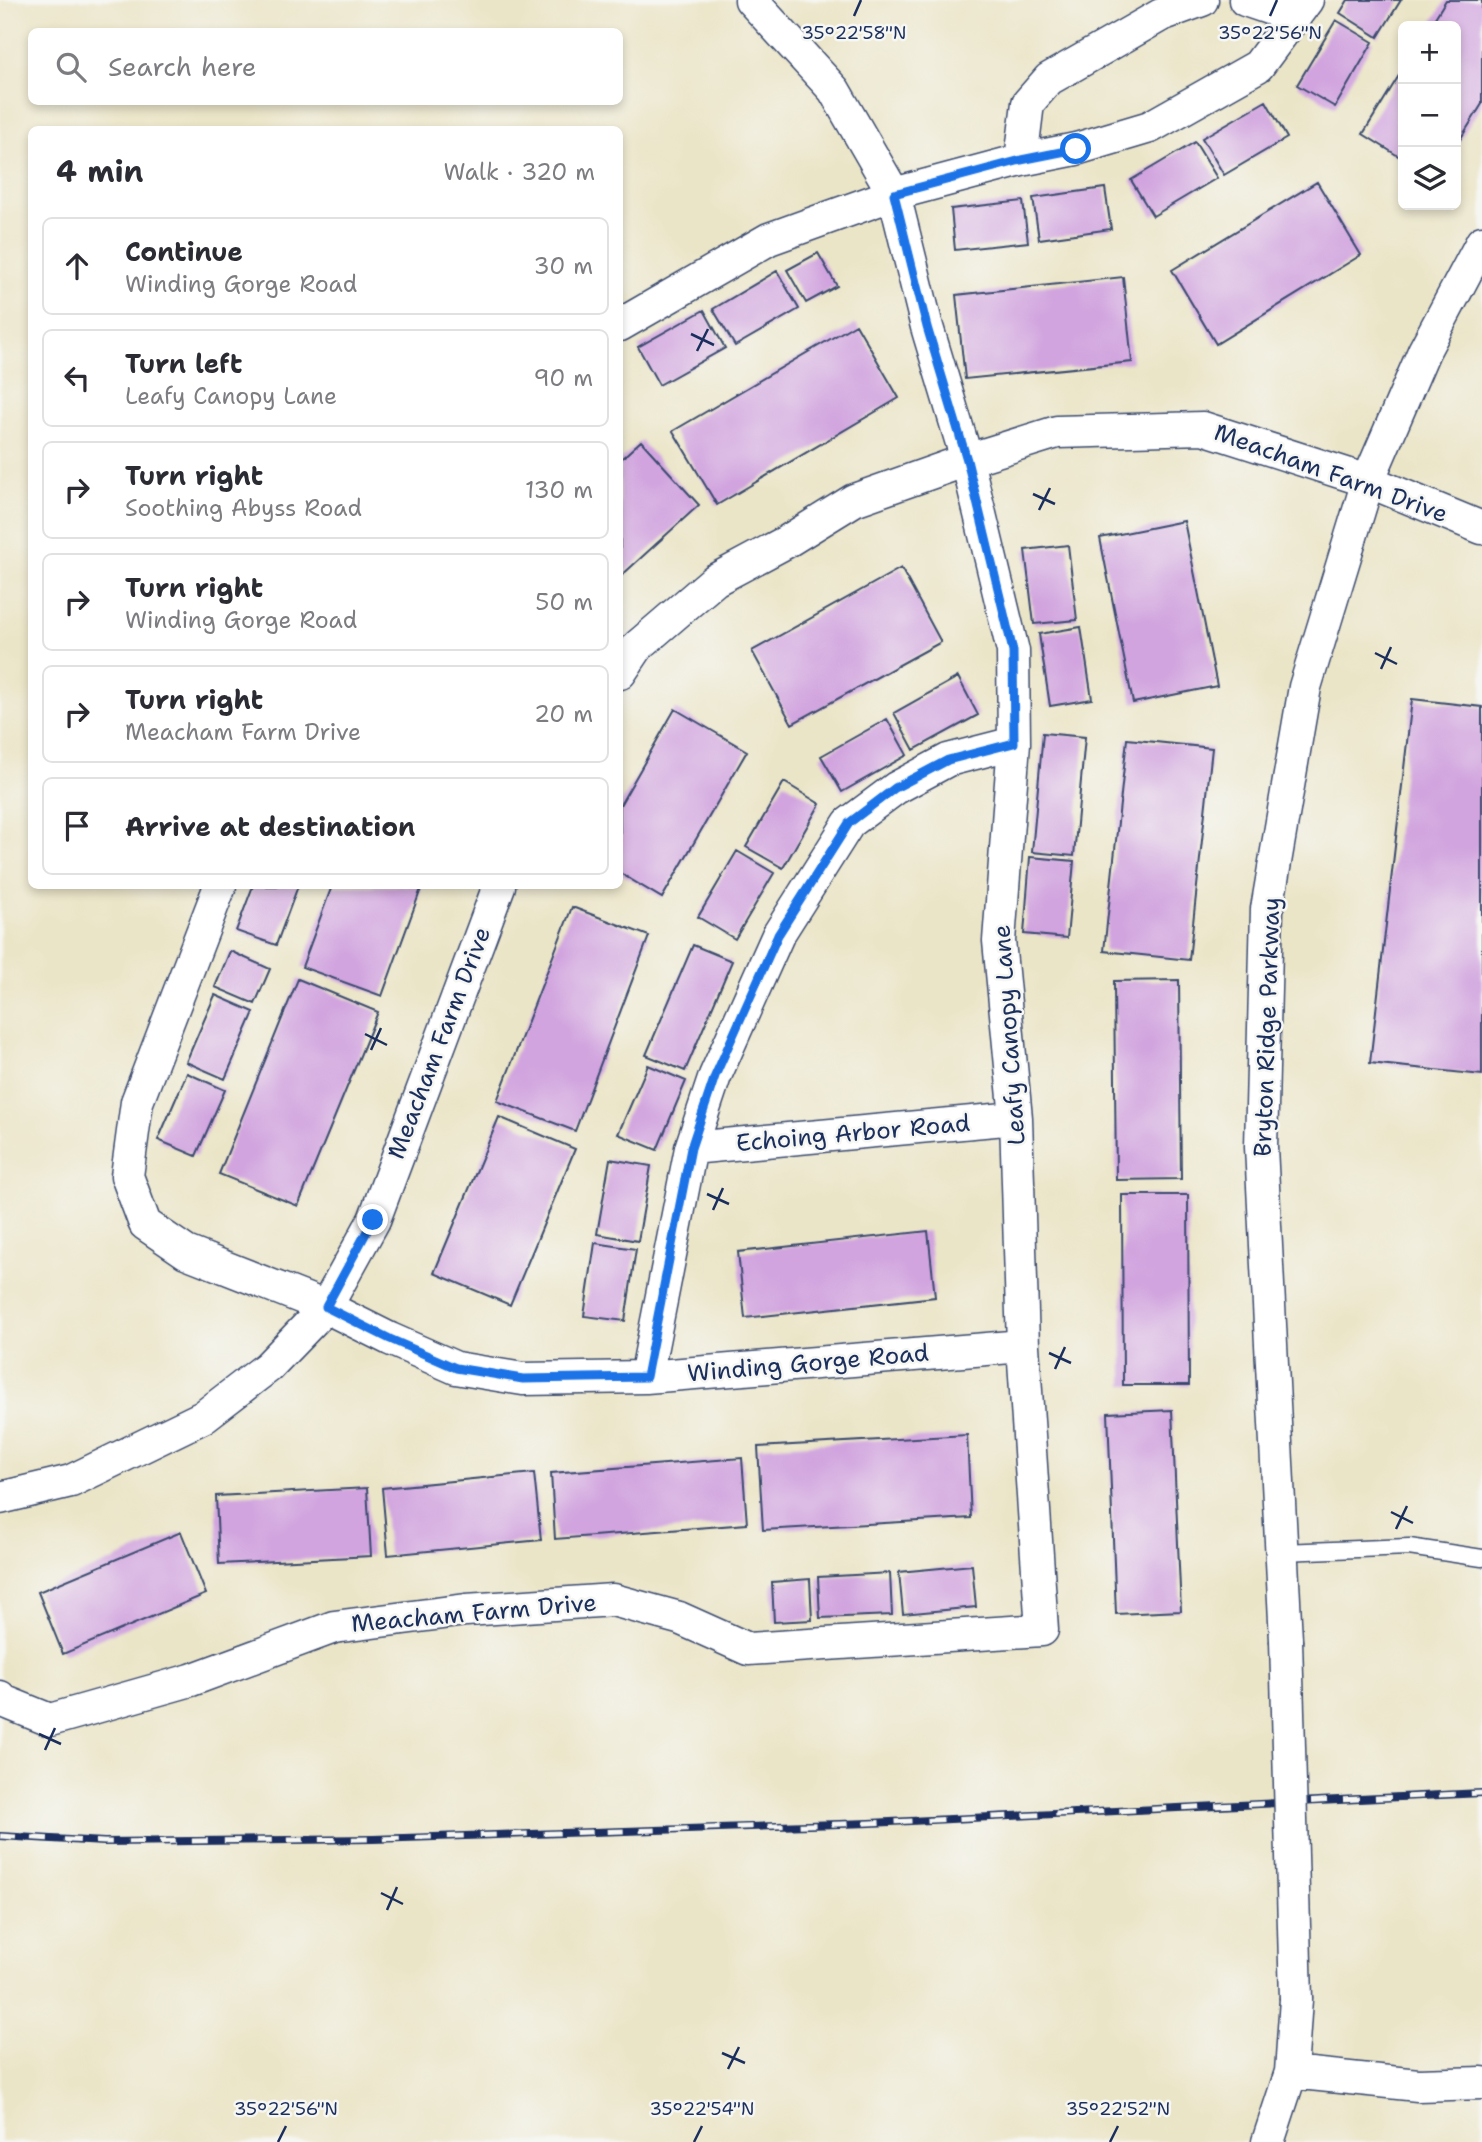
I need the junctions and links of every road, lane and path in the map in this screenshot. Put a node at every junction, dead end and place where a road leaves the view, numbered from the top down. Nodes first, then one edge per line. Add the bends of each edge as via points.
1 (751, 0) edge
2 (1202, 0) edge
3 (1245, 0) edge
4 (1301, 8) edge
5 (1021, 160) junction
6 (894, 194) junction
7 (1482, 242) edge
8 (623, 323) edge
9 (967, 460) junction
10 (1368, 481) junction
11 (1482, 528) edge
12 (623, 669) edge
13 (1014, 743) junction
14 (219, 889) edge
15 (498, 889) edge
16 (1016, 1118) junction
17 (691, 1148) junction
18 (326, 1307) junction
19 (1023, 1346) junction
20 (646, 1377) junction
21 (0, 1498) edge
22 (1282, 1552) junction
23 (1482, 1558) edge
24 (1042, 1630) joint
25 (0, 1697) edge
26 (1291, 2072) junction
27 (1482, 2083) edge
28 (1268, 2142) edge

1 - 6 street, Leafy Canopy Lane via 834,90
2 - 5 street via 1161,15 1049,79 1028,103
3 - 4 street
4 - 5 street via 1258,66 1150,127
5 - 6 street
6 - 8 street via 769,239
6 - 9 street, Leafy Canopy Lane
7 - 10 street, Bryton Ridge Parkway via 1424,351
9 - 10 street, Meacham Farm Drive via 1057,432 1203,428
9 - 12 street, Meacham Farm Drive via 854,500 715,580 638,646
9 - 13 street, Leafy Canopy Lane via 1013,651
10 - 11 street, Meacham Farm Drive
10 - 22 street, Bryton Ridge Parkway via 1305,687 1267,909 1261,1147
13 - 16 street, Leafy Canopy Lane via 999,941
13 - 17 street via 948,760 895,788 849,823 778,935 715,1076
14 - 18 street, Winding Gorge Road via 137,1102 127,1176 145,1224 186,1252
15 - 18 street, Meacham Farm Drive via 373,1220
16 - 17 street, Echoing Arbor Road
16 - 19 street, Leafy Canopy Lane
17 - 20 street
18 - 20 street, Winding Gorge Road via 456,1368 523,1379
18 - 21 street, Meacham Farm Drive via 268,1367 203,1417 71,1481
19 - 20 street, Winding Gorge Road
19 - 24 street, Leafy Canopy Lane
22 - 23 lane via 1409,1546
22 - 26 street, Bryton Ridge Parkway, bridge via 1296,1999
24 - 25 street, Meacham Farm Drive via 748,1649 679,1618 613,1600 493,1608 334,1627 191,1680 50,1720
26 - 27 street via 1418,2085
26 - 28 street, Bryton Ridge Parkway

